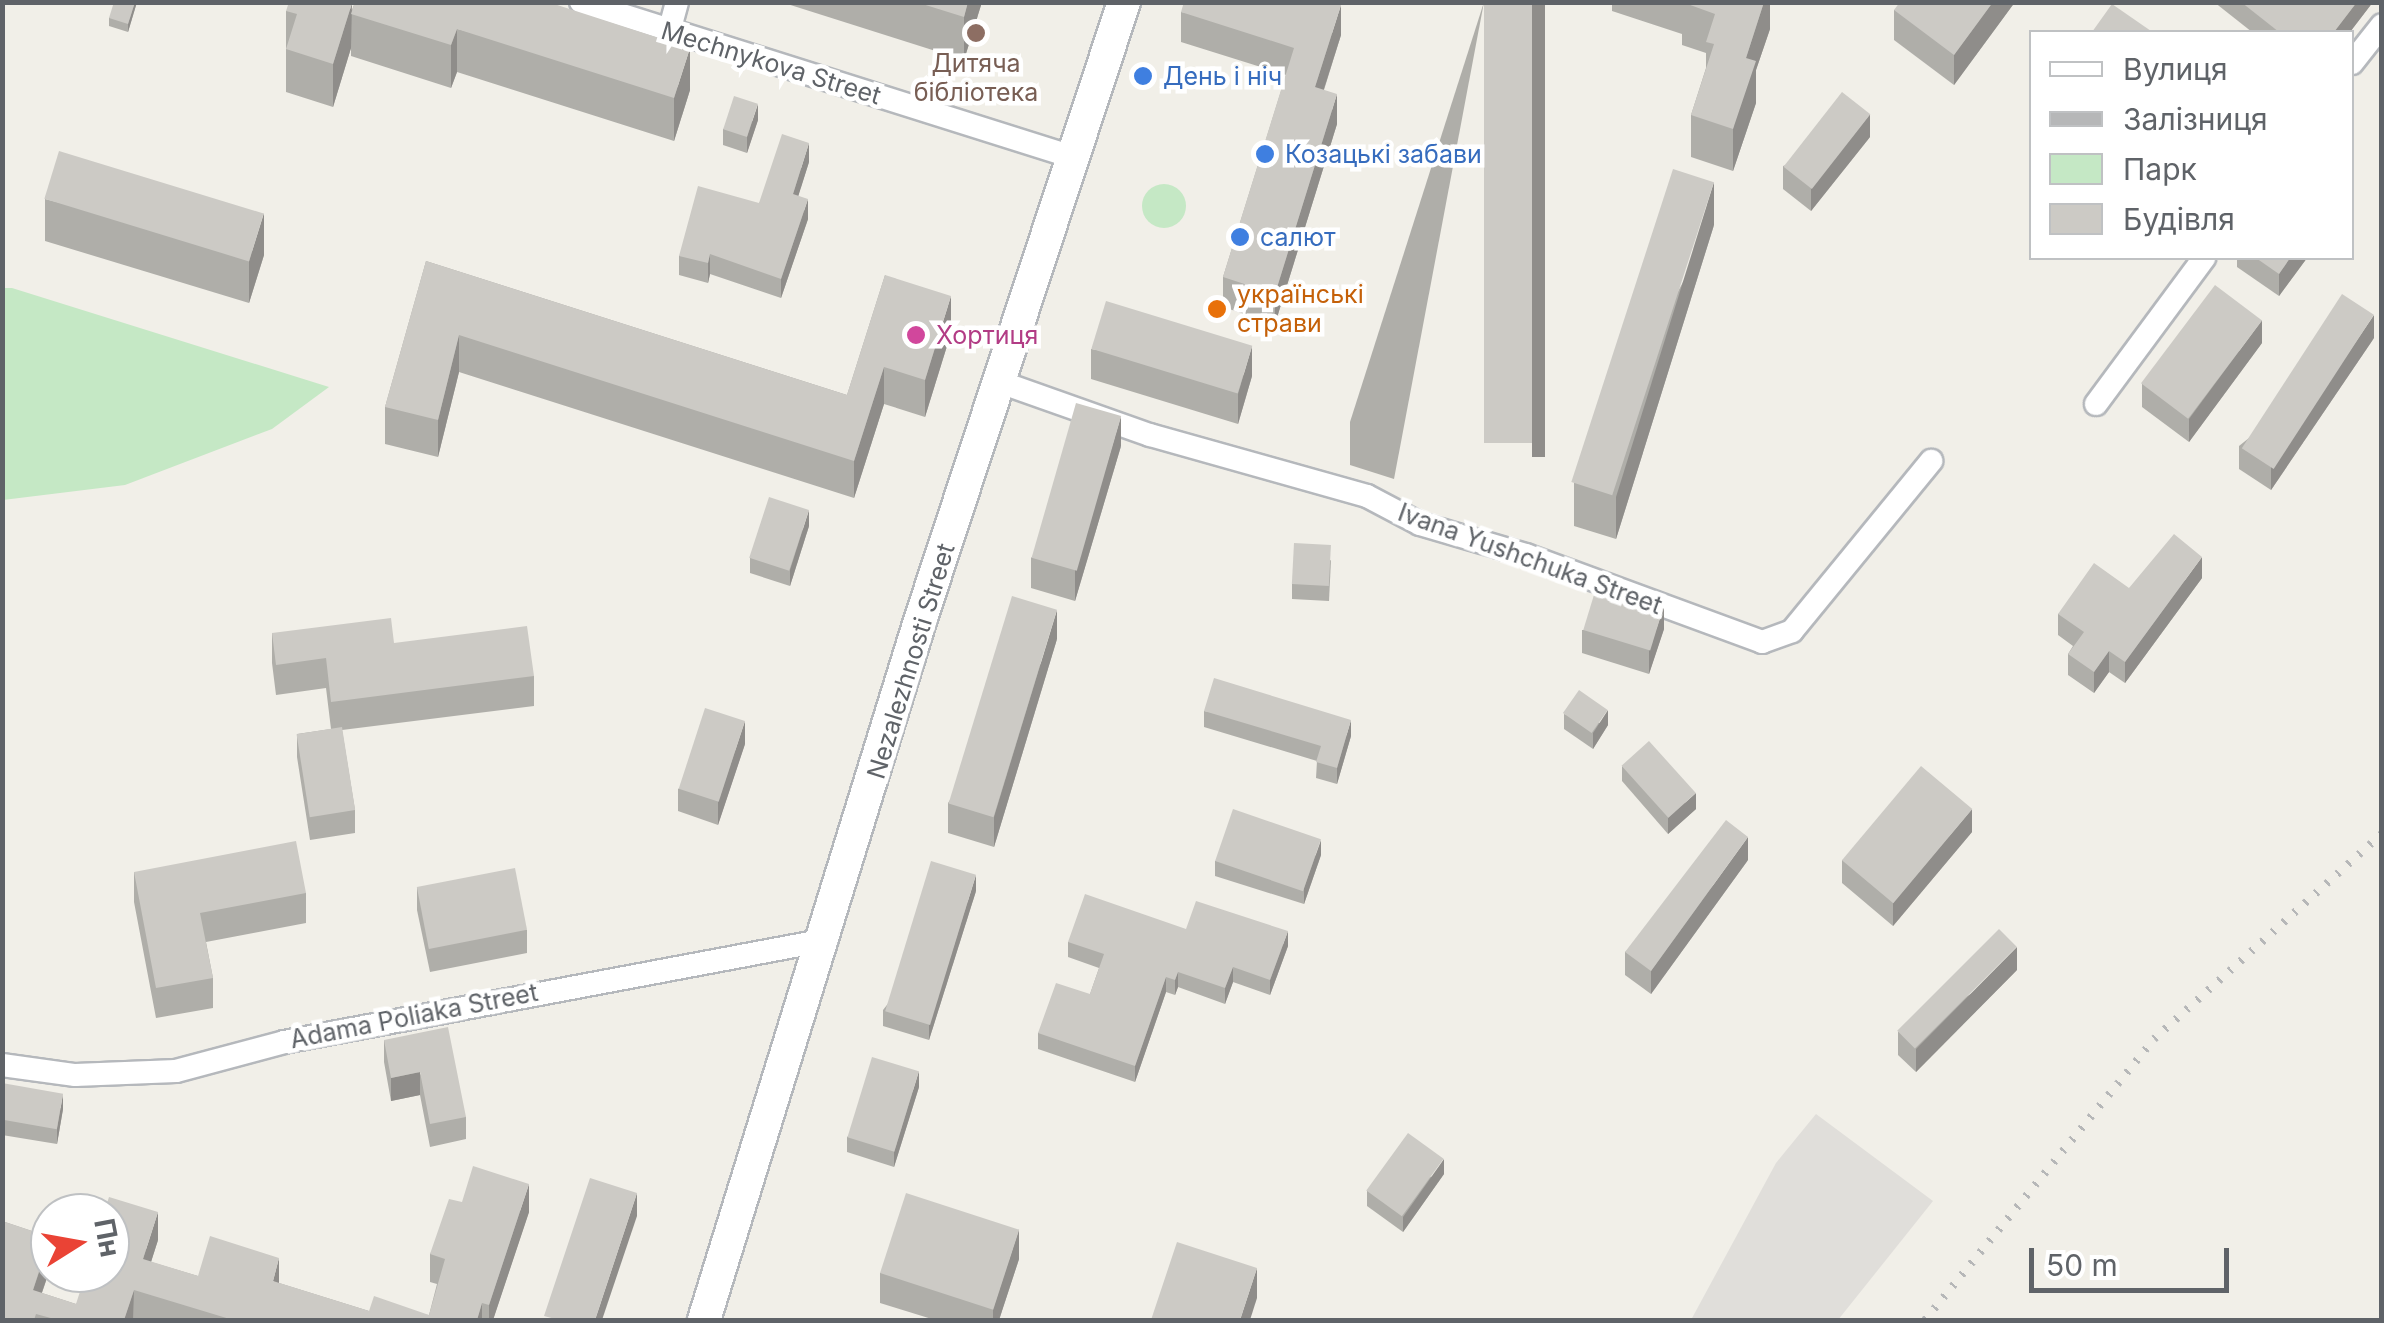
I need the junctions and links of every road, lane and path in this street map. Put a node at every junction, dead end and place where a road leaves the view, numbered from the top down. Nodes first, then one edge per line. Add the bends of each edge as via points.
1 (581, 2) edge
2 (677, 2) edge
3 (1124, 2) edge
4 (2382, 25) edge
5 (669, 32) junction
6 (2354, 60) edge
7 (1076, 158) junction
8 (2203, 260) edge
9 (1000, 382) junction
10 (2096, 404) dead end
11 (1931, 461) dead end
12 (826, 940) junction
13 (2, 1065) edge
14 (704, 1320) edge

1 - 5 street, Mechnykova Street
2 - 5 street
3 - 7 main road, Nezalezhnosti Street
4 - 6 street
5 - 7 street, Mechnykova Street
7 - 9 main road, Nezalezhnosti Street
8 - 10 street
9 - 11 street, Ivana Yushchuka Street via 1150,435 1366,496 1420,524 1762,642 1792,631
9 - 12 main road, Nezalezhnosti Street via 920,621
12 - 13 street, Adama Poliaka Street via 284,1042 176,1072 75,1075
12 - 14 main road, Nezalezhnosti Street

